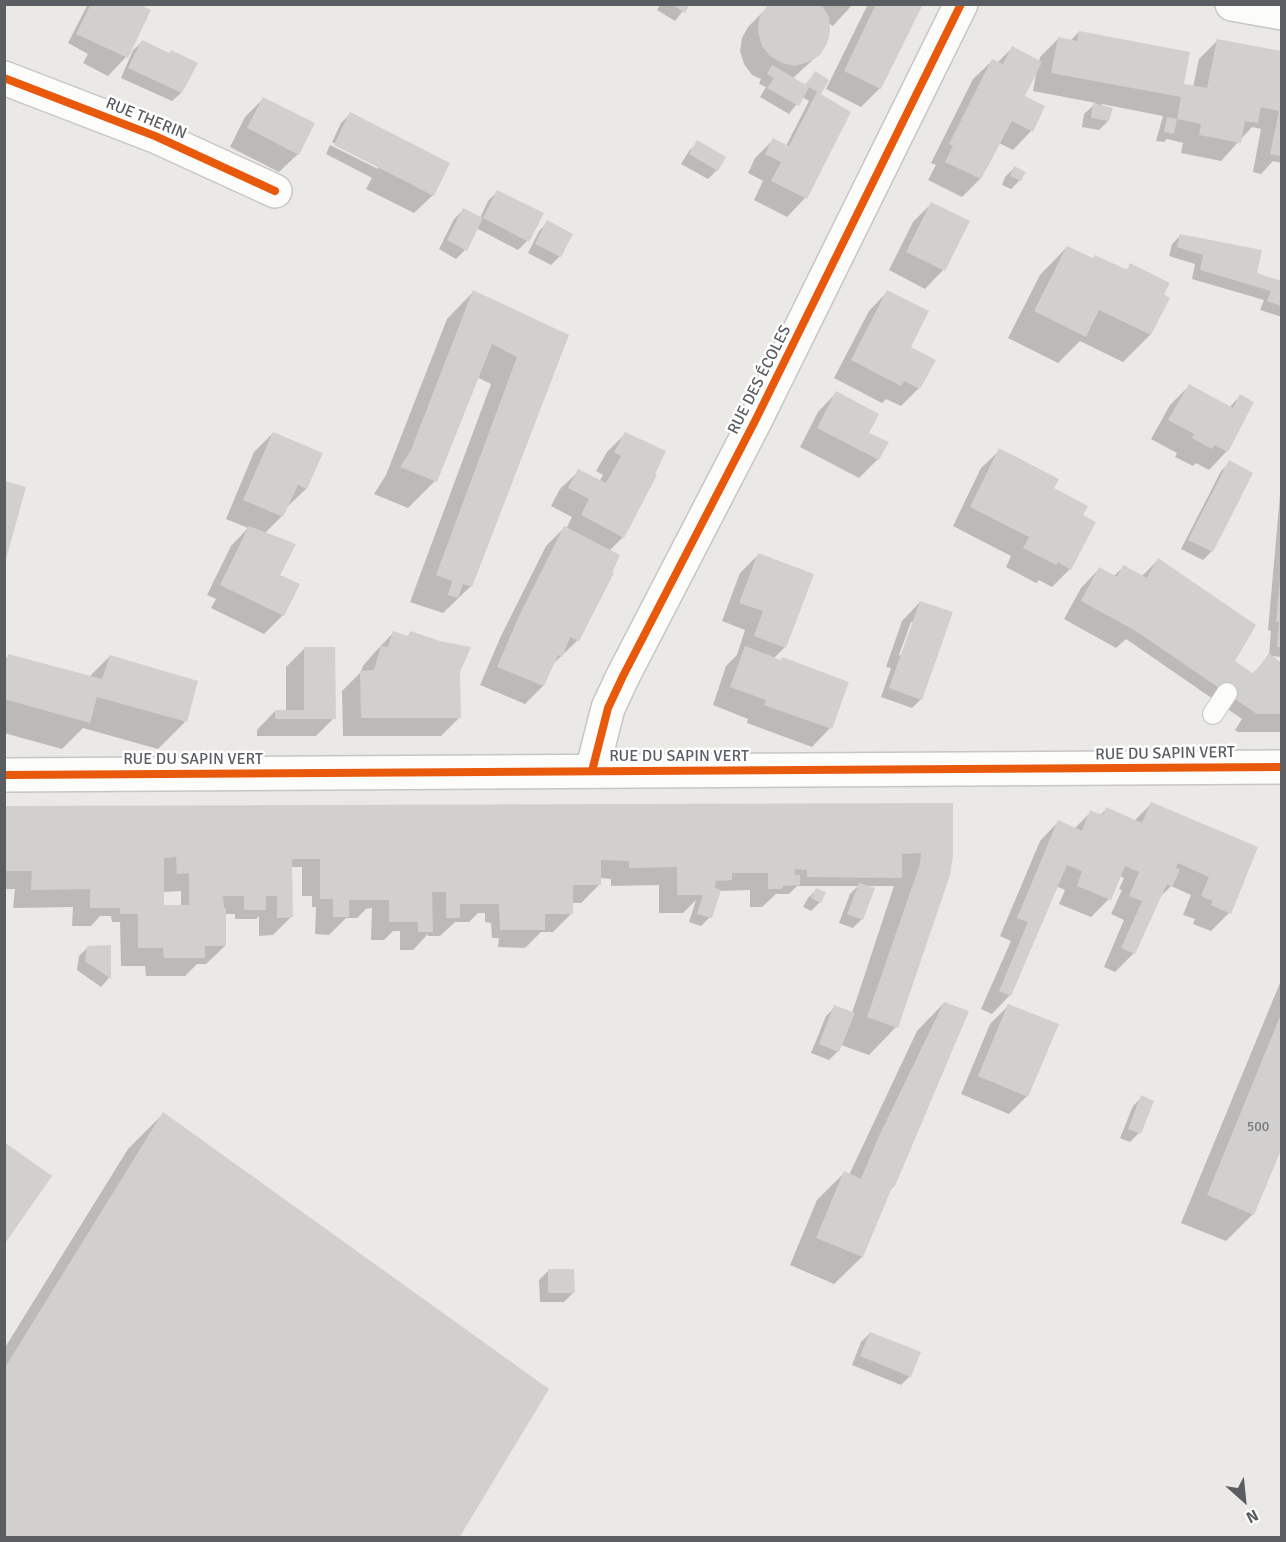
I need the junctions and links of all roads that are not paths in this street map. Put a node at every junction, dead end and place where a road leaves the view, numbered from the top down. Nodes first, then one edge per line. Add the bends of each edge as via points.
1 (961, 4) edge
2 (1232, 4) edge
3 (1281, 14) edge
4 (4, 78) edge
5 (275, 191) dead end
6 (1227, 693) dead end
7 (1213, 714) dead end
8 (1281, 767) edge
9 (592, 771) junction
10 (4, 775) edge

1 - 9 street, RUE DES ÉCOLES via 760,411 623,676 608,708
2 - 3 street
4 - 5 street, RUE THERIN via 155,136
6 - 7 lane
8 - 9 street, RUE DU SAPIN VERT
9 - 10 street, RUE DU SAPIN VERT

